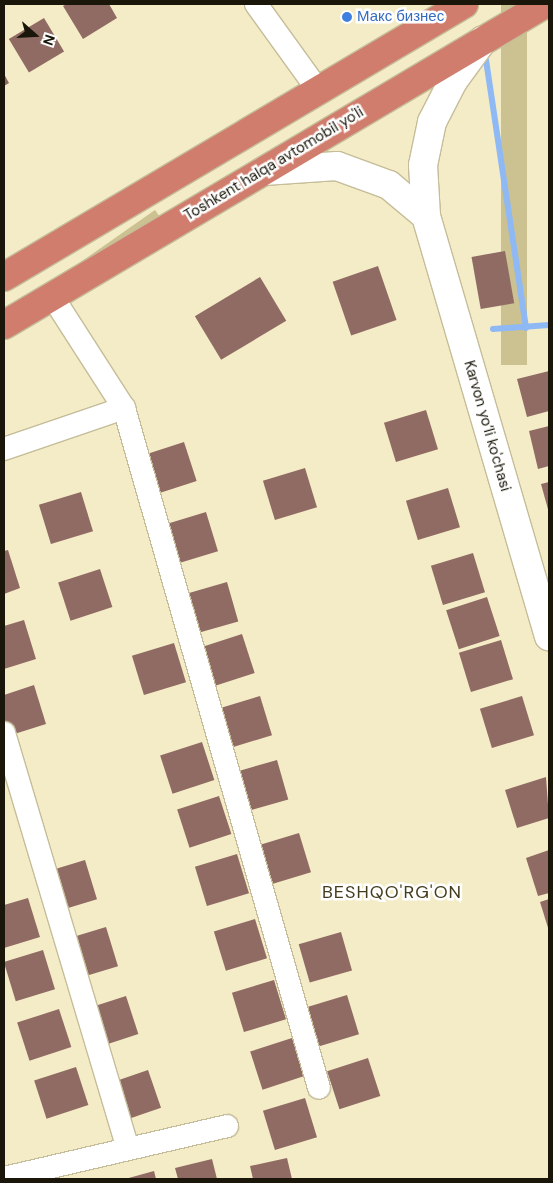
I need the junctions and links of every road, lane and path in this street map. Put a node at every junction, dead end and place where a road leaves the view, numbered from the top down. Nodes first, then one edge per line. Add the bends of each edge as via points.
1 (256, 4) edge
2 (464, 4) edge
3 (544, 4) edge
4 (483, 40) junction
5 (318, 90) junction
6 (262, 171) junction
7 (166, 181) junction
8 (187, 216) junction
9 (426, 216) junction
10 (4, 277) edge
11 (52, 296) junction
12 (4, 325) edge
13 (124, 408) junction
14 (4, 450) edge
15 (549, 636) edge
16 (4, 733) edge
17 (319, 1088) dead end
18 (227, 1126) dead end
19 (127, 1146) junction
20 (4, 1178) edge

1 - 5 street
2 - 5 highway
3 - 4 highway, Toshkent halqa avtomobil yo'li
4 - 6 highway, Toshkent halqa avtomobil yo'li
4 - 9 street, Karvon yo‘li ko'chasi via 453,81 432,122 423,165
5 - 7 highway
6 - 8 highway, Toshkent halqa avtomobil yo'li
6 - 9 street via 337,166 389,186
7 - 8 highway
7 - 10 highway
8 - 11 highway, Toshkent halqa avtomobil yo'li
9 - 15 street, Karvon yo‘li ko'chasi
11 - 12 highway, Toshkent halqa avtomobil yo'li
11 - 13 street
13 - 14 street
13 - 17 street
16 - 19 street
18 - 19 street
19 - 20 street

